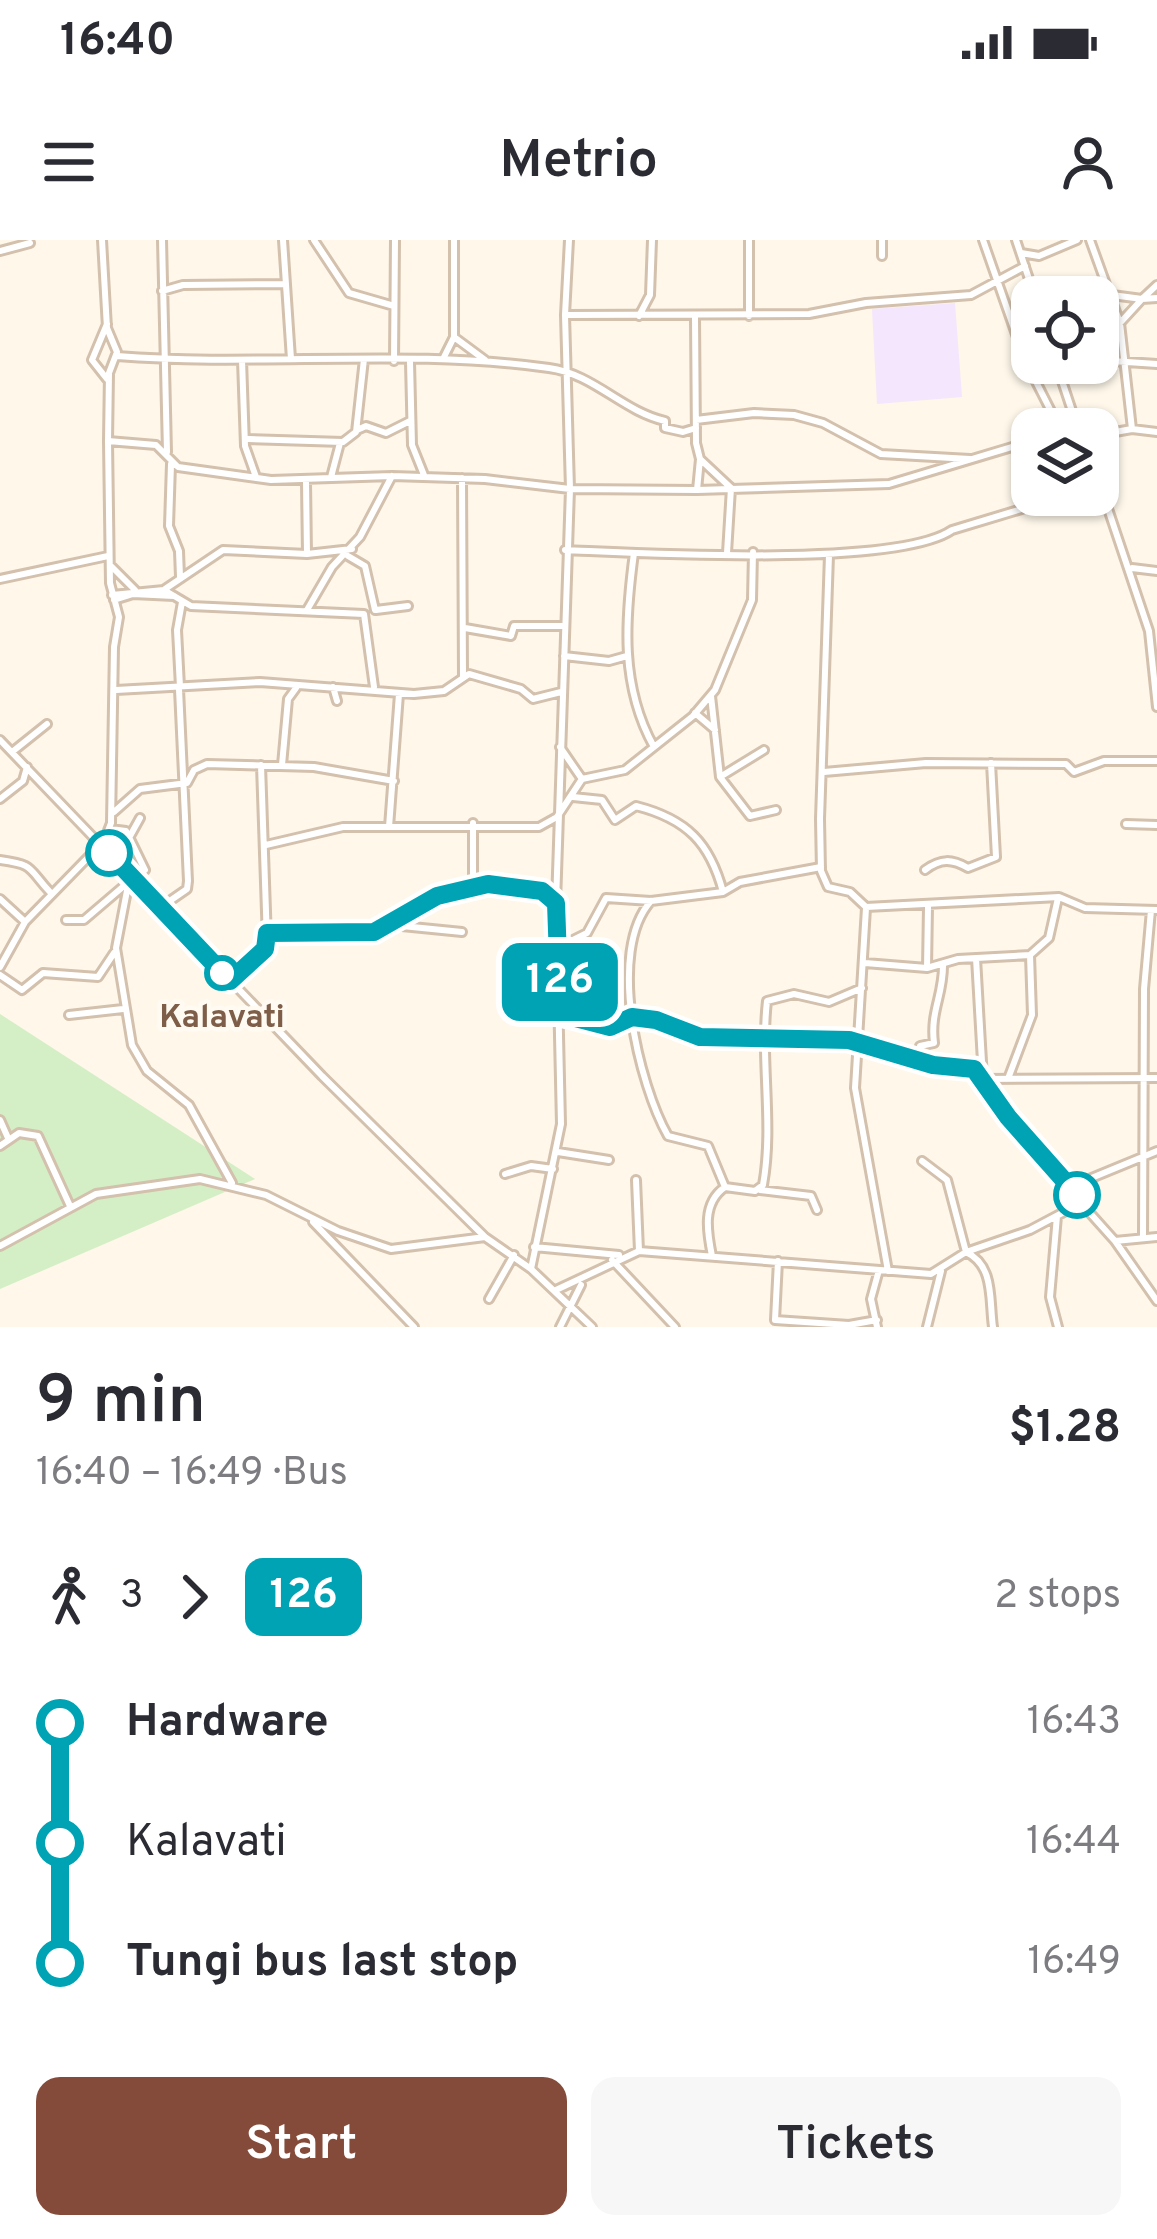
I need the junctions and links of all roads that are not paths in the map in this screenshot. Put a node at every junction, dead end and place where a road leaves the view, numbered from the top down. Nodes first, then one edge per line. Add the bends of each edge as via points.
1 (102, 240) edge
2 (161, 240) edge
3 (284, 240) edge
4 (314, 240) edge
5 (394, 240) edge
6 (454, 240) edge
7 (569, 240) edge
8 (652, 240) edge
9 (749, 240) edge
10 (882, 240) edge
11 (982, 240) edge
12 (1016, 240) edge
13 (1077, 240) edge
14 (1090, 240) edge
15 (30, 244) dead end
16 (0, 251) edge
17 (1021, 253) junction
18 (882, 256) dead end
19 (1025, 266) junction
20 (1028, 276) edge
21 (1104, 276) edge
22 (999, 281) junction
23 (284, 284) junction
24 (1157, 285) edge
25 (162, 291) junction
26 (1119, 296) edge
27 (1157, 298) edge
28 (1142, 299) junction
29 (394, 306) junction
30 (565, 315) junction
31 (639, 316) junction
32 (749, 316) junction
33 (695, 317) junction
34 (1119, 320) edge
35 (1120, 323) junction
36 (106, 324) junction
37 (454, 337) junction
38 (117, 356) junction
39 (291, 359) junction
40 (364, 359) junction
41 (163, 360) junction
42 (242, 360) junction
43 (394, 361) junction
44 (442, 361) junction
45 (410, 362) junction
46 (489, 363) junction
47 (1119, 364) edge
48 (1157, 364) edge
49 (1126, 366) junction
50 (569, 373) junction
51 (110, 381) junction
52 (1049, 408) edge
53 (410, 421) junction
54 (696, 424) junction
55 (167, 427) junction
56 (1132, 429) junction
57 (1119, 431) edge
58 (356, 432) junction
59 (1157, 432) edge
60 (248, 439) junction
61 (108, 441) junction
62 (343, 442) junction
63 (156, 445) junction
64 (1011, 448) edge
65 (166, 452) junction
66 (700, 459) junction
67 (973, 460) junction
68 (171, 464) junction
69 (392, 476) junction
70 (256, 477) junction
71 (426, 477) junction
72 (331, 478) junction
73 (462, 478) junction
74 (306, 482) junction
75 (731, 488) junction
76 (570, 489) junction
77 (697, 490) junction
78 (1011, 512) edge
79 (1112, 516) edge
80 (565, 550) junction
81 (753, 552) junction
82 (350, 553) junction
83 (634, 553) junction
84 (727, 553) junction
85 (307, 554) junction
86 (829, 555) junction
87 (109, 561) junction
88 (1132, 568) junction
89 (1155, 570) edge
90 (179, 577) junction
91 (0, 579) edge
92 (135, 590) junction
93 (164, 590) junction
94 (113, 598) junction
95 (181, 599) junction
96 (408, 606) dead end
97 (307, 610) junction
98 (375, 610) junction
99 (364, 614) junction
100 (463, 625) junction
101 (563, 626) junction
102 (1152, 647) junction
103 (564, 656) junction
104 (628, 656) junction
105 (1157, 664) edge
106 (463, 676) junction
107 (333, 687) junction
108 (374, 687) junction
109 (180, 688) junction
110 (296, 688) dead end
111 (116, 690) junction
112 (561, 692) junction
113 (399, 694) junction
114 (711, 694) junction
115 (337, 701) dead end
116 (1157, 706) edge
117 (695, 713) junction
118 (47, 724) dead end
119 (717, 732) junction
120 (0, 740) edge
121 (654, 747) junction
122 (560, 748) junction
123 (764, 749) dead end
124 (12, 752) junction
125 (1157, 761) edge
126 (991, 763) junction
127 (261, 765) junction
128 (282, 765) junction
129 (28, 767) junction
130 (824, 772) junction
131 (721, 776) junction
132 (582, 778) junction
133 (394, 781) junction
134 (185, 784) junction
135 (573, 797) junction
136 (0, 799) edge
137 (776, 810) dead end
138 (112, 814) junction
139 (560, 814) junction
140 (140, 818) dead end
141 (473, 823) junction
142 (1126, 824) dead end
143 (1157, 825) edge
144 (389, 827) junction
145 (110, 829) junction
146 (130, 836) junction
147 (100, 844) junction
148 (266, 845) junction
149 (0, 860) edge
150 (821, 867) junction
151 (145, 870) dead end
152 (926, 871) dead end
153 (129, 879) junction
154 (472, 889) junction
155 (50, 892) junction
156 (723, 892) junction
157 (1058, 897) junction
158 (0, 899) edge
159 (651, 901) junction
160 (556, 903) junction
161 (161, 907) junction
162 (866, 907) junction
163 (928, 907) junction
164 (1154, 910) edge
165 (66, 920) dead end
166 (25, 922) junction
167 (392, 925) junction
168 (462, 932) dead end
169 (267, 933) junction
170 (557, 948) junction
171 (116, 949) junction
172 (1030, 955) junction
173 (976, 958) junction
174 (1157, 959) edge
175 (1147, 960) junction
176 (865, 963) junction
177 (943, 966) junction
178 (927, 968) junction
179 (0, 971) edge
180 (230, 981) junction
181 (862, 988) junction
182 (123, 1009) junction
183 (560, 1014) junction
184 (69, 1015) dead end
185 (632, 1017) junction
186 (767, 1035) junction
187 (859, 1043) junction
188 (923, 1062) junction
189 (1009, 1076) junction
190 (1146, 1076) junction
191 (983, 1078) junction
192 (1157, 1078) edge
193 (0, 1120) edge
194 (8, 1138) junction
195 (0, 1146) edge
196 (1157, 1151) edge
197 (558, 1152) junction
198 (1144, 1154) junction
199 (609, 1160) dead end
200 (922, 1161) dead end
201 (554, 1169) junction
202 (505, 1174) dead end
203 (636, 1180) dead end
204 (232, 1184) junction
205 (725, 1186) junction
206 (1072, 1186) junction
207 (760, 1190) junction
208 (1081, 1202) junction
209 (70, 1206) junction
210 (817, 1210) dead end
211 (304, 1215) junction
212 (1057, 1216) junction
213 (1143, 1236) junction
214 (485, 1237) junction
215 (1157, 1237) edge
216 (1115, 1241) junction
217 (0, 1246) edge
218 (533, 1247) junction
219 (639, 1251) junction
220 (966, 1252) junction
221 (514, 1255) junction
222 (621, 1255) junction
223 (712, 1256) junction
224 (612, 1260) junction
225 (778, 1261) junction
226 (531, 1269) junction
227 (884, 1271) junction
228 (941, 1271) junction
229 (582, 1282) junction
230 (556, 1290) junction
231 (489, 1299) dead end
232 (1157, 1301) edge
233 (571, 1306) junction
234 (877, 1324) edge
235 (414, 1327) edge
236 (560, 1327) edge
237 (592, 1327) edge
238 (675, 1327) edge
239 (927, 1327) edge
240 (993, 1327) edge
241 (1058, 1327) edge

1 - 36 street
2 - 25 street
3 - 23 street
4 - 29 street via 349,293
5 - 29 street
6 - 37 street
7 - 30 street
8 - 31 street via 650,295
9 - 32 street
10 - 18 street
11 - 22 street
12 - 17 street
13 - 17 street via 1039,256
14 - 21 street
15 - 16 street
17 - 19 street
19 - 20 street
19 - 22 street
22 - 32 street via 962,296
22 - 52 street
23 - 25 street
23 - 39 street
24 - 28 street
25 - 41 street
26 - 28 street
27 - 28 street
28 - 35 street
29 - 43 street
30 - 31 street
30 - 50 street
31 - 33 street
32 - 33 street
33 - 54 street
34 - 35 street
35 - 49 street
36 - 38 street
36 - 51 street via 92,360
37 - 44 street
37 - 46 street
38 - 41 street
38 - 51 street
39 - 40 street
39 - 42 street
40 - 43 street
40 - 58 street
41 - 42 street
41 - 55 street
42 - 60 street
43 - 45 street
44 - 45 street
44 - 46 street
45 - 53 street
46 - 50 street
47 - 49 street
48 - 49 street
49 - 56 street
50 - 54 street via 641,416 665,421 665,428
50 - 76 street
51 - 61 street
53 - 58 street via 386,433 366,426
53 - 71 street via 414,457
54 - 66 street
54 - 67 street via 766,412 807,417 880,454
55 - 63 street
55 - 65 street
56 - 57 street
56 - 59 street
58 - 62 street
60 - 62 street
60 - 70 street
61 - 63 street
61 - 87 street
62 - 72 street
63 - 65 street
64 - 67 street
65 - 68 street
66 - 75 street
66 - 77 street
67 - 75 street via 889,484
68 - 70 street
68 - 90 street via 169,526
69 - 71 street
69 - 72 street
69 - 82 street
70 - 74 street
71 - 73 street
72 - 74 street
73 - 76 street
73 - 100 street
74 - 85 street
75 - 77 street
75 - 84 street
76 - 77 street
76 - 80 street
78 - 86 street via 939,539
79 - 88 street
80 - 83 street
80 - 101 street
81 - 84 street
81 - 86 street
81 - 114 street via 752,600
82 - 85 street
82 - 97 street
82 - 98 street via 365,566
83 - 84 street
83 - 104 street
85 - 90 street via 223,550
86 - 130 street
87 - 91 street
87 - 92 street
87 - 94 street
88 - 89 street
88 - 102 street
90 - 93 street
92 - 93 street
92 - 94 street
93 - 95 street
94 - 95 street
94 - 111 street
95 - 97 street
95 - 109 street
96 - 98 street
97 - 99 street
98 - 99 street
99 - 108 street
100 - 101 street via 493,636 511,636 514,626
100 - 106 street
101 - 103 street
102 - 105 street
102 - 116 street
103 - 104 street
103 - 112 street
104 - 121 street via 637,714
106 - 112 street via 507,684 533,699
106 - 113 street via 444,691
107 - 108 street
107 - 109 street
107 - 115 street
108 - 113 street
109 - 111 street
109 - 134 street
110 - 128 street
111 - 138 street
112 - 122 street
113 - 133 street
114 - 117 street
114 - 119 street
117 - 119 street
117 - 121 street
118 - 124 street
119 - 131 street
120 - 124 street
121 - 132 street via 621,772
122 - 132 street
122 - 139 street
123 - 131 street
124 - 129 street
125 - 126 street via 1104,761 1074,772 1066,764
126 - 130 street
126 - 152 street via 996,857 968,868 941,861
127 - 128 street
127 - 134 street via 203,764
127 - 148 street
128 - 133 street
129 - 136 street
129 - 147 street
130 - 150 street
131 - 137 street via 751,816
132 - 135 street
133 - 144 street
134 - 138 street via 140,789
134 - 161 street via 187,889
135 - 139 street
135 - 156 street via 602,800 615,820 636,806 683,829 712,852
138 - 145 street
139 - 141 street via 524,829
139 - 160 street
140 - 146 street
141 - 144 street
141 - 154 street
142 - 143 street
144 - 148 street via 337,828
145 - 146 street
145 - 147 street
146 - 151 street
147 - 153 street
147 - 155 street
148 - 169 street
149 - 155 street via 33,867
150 - 156 street
150 - 162 street via 827,887 850,892
153 - 161 street
153 - 165 street via 82,921
153 - 171 street
154 - 160 street via 542,891
154 - 167 street via 437,896
155 - 166 street
156 - 159 street
157 - 163 street via 932,899
157 - 164 street via 1085,908
157 - 172 street via 1049,938
158 - 166 street
159 - 170 street via 606,898 587,933
159 - 185 street via 638,924
160 - 170 street
161 - 180 street
162 - 163 street
162 - 176 street
163 - 178 street
164 - 175 street
166 - 179 street
167 - 168 street
167 - 169 street via 362,934
169 - 180 street via 265,949
170 - 183 street
171 - 179 street via 97,978 44,973 22,990
171 - 182 street
172 - 173 street
172 - 189 street via 1032,1015
173 - 177 street
173 - 191 street
174 - 175 street
175 - 190 street
176 - 178 street
176 - 181 street
177 - 178 street
177 - 188 street via 929,1027 934,1043 920,1046
180 - 214 street
181 - 186 street via 829,1002 794,994 770,999
181 - 187 street
182 - 184 street
182 - 204 street via 138,1058 189,1105
183 - 185 street via 610,1027
183 - 197 street
185 - 186 street via 700,1037
185 - 205 street via 656,1121 669,1136 705,1142
186 - 187 street
186 - 207 street via 768,1150
187 - 188 street
187 - 227 street via 856,1107 877,1188
188 - 191 street via 967,1066
189 - 190 street
189 - 191 street
190 - 192 street
190 - 198 street
191 - 206 street
193 - 194 street
194 - 195 street
194 - 209 street via 41,1138
196 - 198 street
197 - 199 street
197 - 201 street
198 - 206 street
198 - 213 street
200 - 220 street via 947,1180
201 - 202 street
201 - 218 street
203 - 219 street
204 - 209 street via 189,1180 96,1194
204 - 211 street
205 - 207 street
205 - 223 street via 709,1210
206 - 208 street
207 - 210 street via 812,1196
208 - 212 street
208 - 216 street
209 - 217 street
211 - 214 street via 391,1250
211 - 235 street
212 - 220 street
212 - 241 street via 1050,1300
213 - 215 street
213 - 216 street
214 - 221 street
216 - 232 street
218 - 222 street
218 - 226 street
219 - 222 street
219 - 223 street
220 - 228 street
220 - 240 street via 988,1277
221 - 226 street
221 - 231 street
222 - 224 street
223 - 225 street
224 - 229 street
224 - 238 street
225 - 227 street
225 - 234 street via 775,1320
226 - 230 street
227 - 228 street
227 - 234 street via 871,1298
228 - 239 street
229 - 230 street
229 - 233 street
230 - 233 street
233 - 236 street
233 - 237 street

